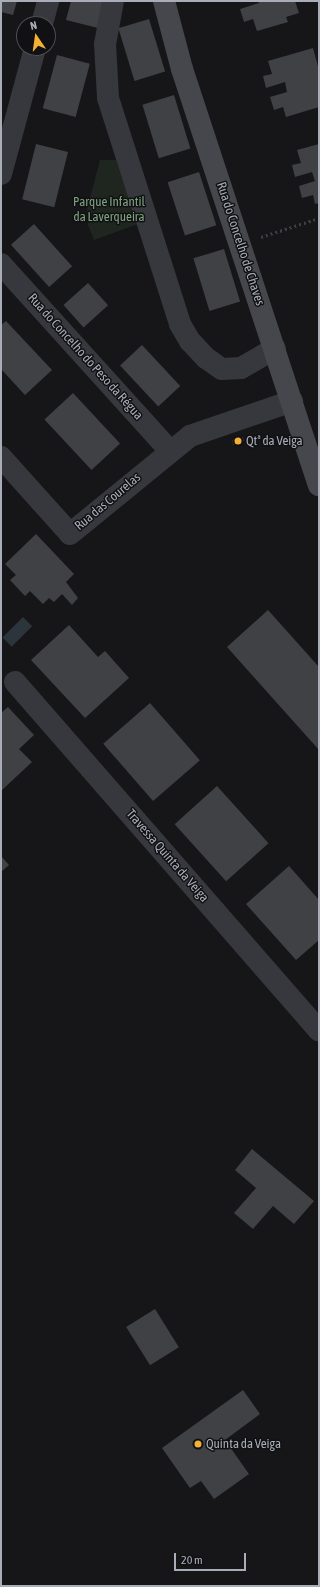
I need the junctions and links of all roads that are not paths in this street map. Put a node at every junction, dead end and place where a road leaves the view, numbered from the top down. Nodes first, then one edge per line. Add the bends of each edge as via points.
1 (48, 1) edge
2 (113, 1) edge
3 (164, 1) edge
4 (44, 16) edge
5 (33, 56) edge
6 (1, 174) edge
7 (1, 264) edge
8 (274, 348) junction
9 (292, 401) junction
10 (170, 451) junction
11 (1, 457) edge
12 (319, 485) edge
13 (15, 682) dead end
14 (319, 1030) edge

1 - 4 street
2 - 8 street via 105,44 108,98 180,324 190,341 206,358 222,369 240,368
3 - 8 street, Rua do Concelho de Chaves via 176,50
5 - 6 street
7 - 10 street, Rua do Concelho do Peso da Régua
8 - 9 street, Rua do Concelho de Chaves
9 - 10 street via 202,430
9 - 12 street, Rua do Concelho de Chaves
10 - 11 street, Rua das Courelas via 70,534
13 - 14 street, Travessa Quinta da Veiga

